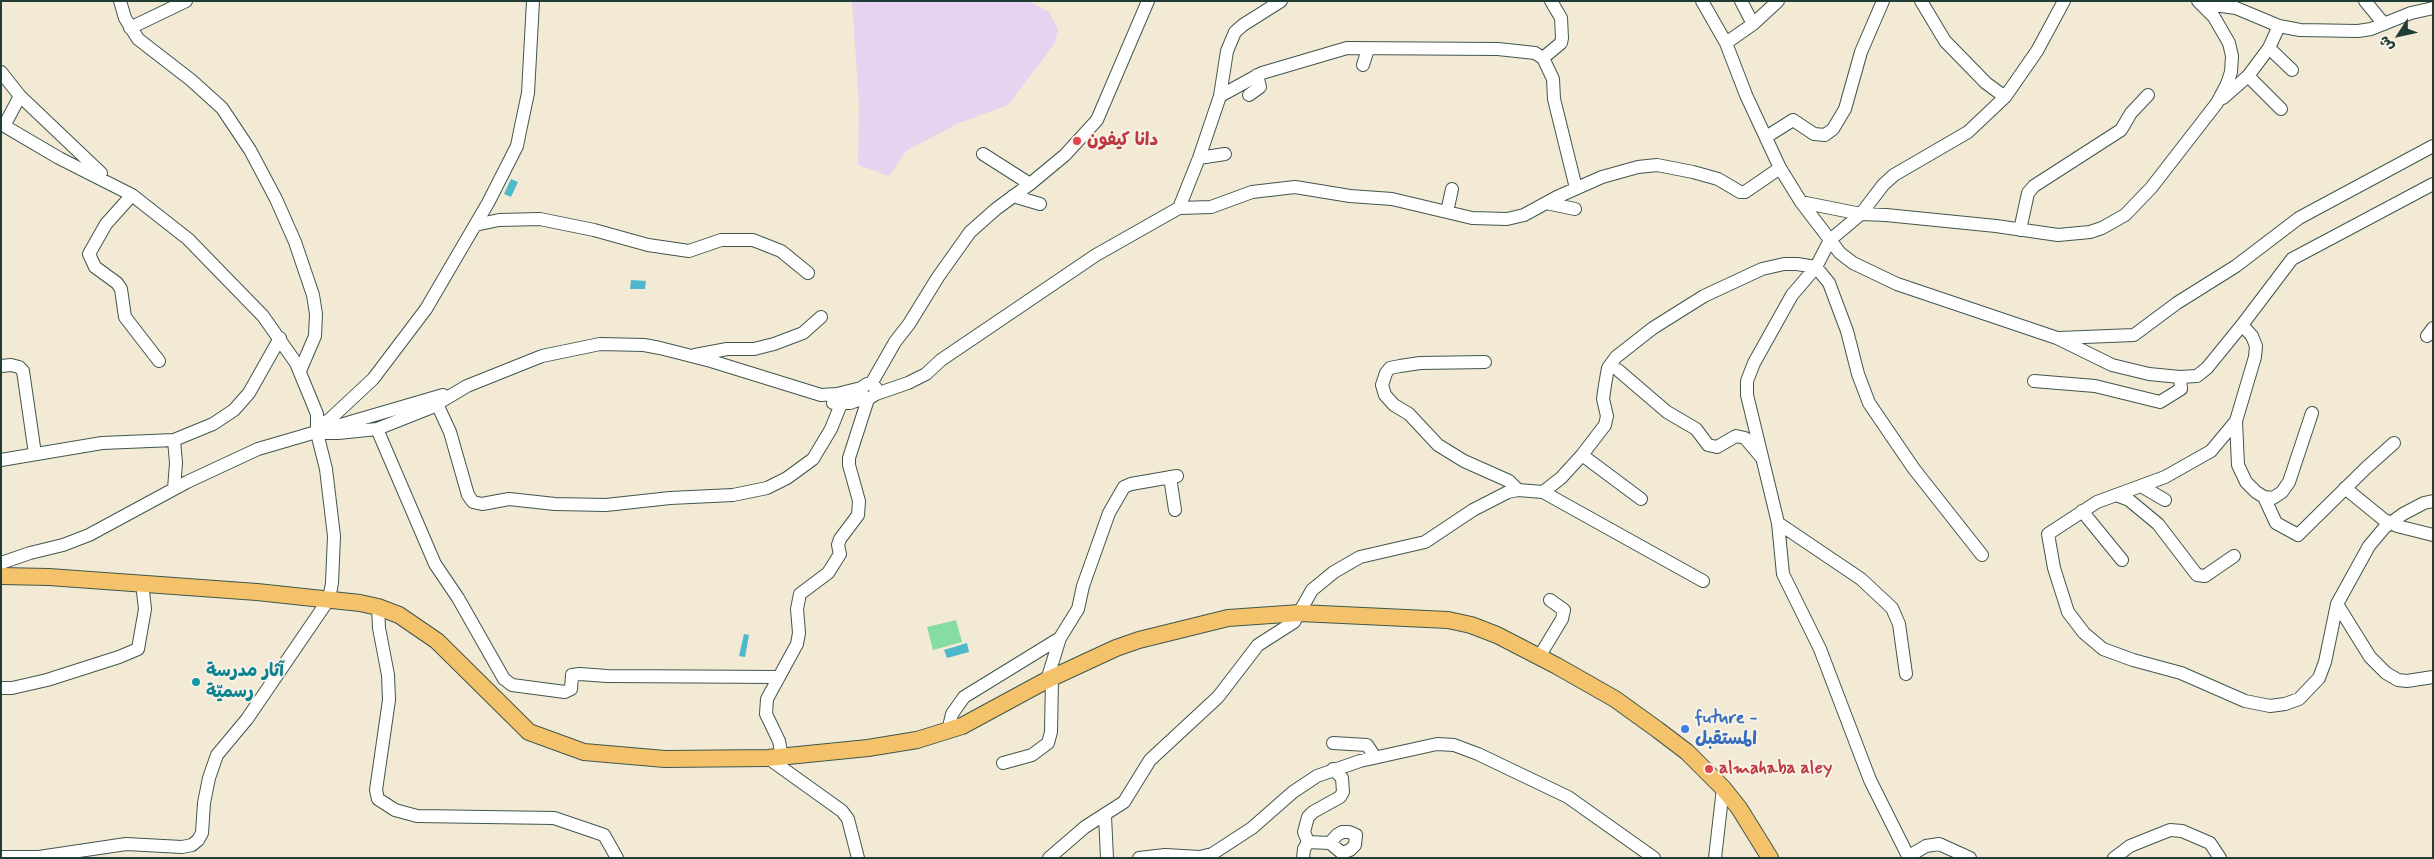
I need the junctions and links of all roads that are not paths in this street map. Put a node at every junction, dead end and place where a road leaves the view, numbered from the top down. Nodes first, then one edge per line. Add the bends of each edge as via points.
1 (120, 1) edge
2 (186, 1) edge
3 (533, 1) edge
4 (1148, 1) edge
5 (1281, 1) edge
6 (1552, 1) edge
7 (1702, 1) edge
8 (1741, 1) edge
9 (1778, 1) edge
10 (1883, 1) edge
11 (1921, 1) edge
12 (2064, 1) edge
13 (2365, 1) edge
14 (2199, 2) edge
15 (2433, 8) edge
16 (1753, 24) junction
17 (2384, 24) junction
18 (2279, 26) junction
19 (130, 28) junction
20 (1726, 43) junction
21 (2269, 48) junction
22 (1368, 49) junction
23 (1543, 58) junction
24 (1363, 65) dead end
25 (2292, 70) dead end
26 (1, 72) edge
27 (1257, 75) junction
28 (2248, 76) junction
29 (1249, 95) dead end
30 (2148, 95) dead end
31 (20, 96) junction
32 (1220, 96) junction
33 (2005, 97) junction
34 (2217, 103) junction
35 (2281, 109) dead end
36 (2, 125) edge
37 (1766, 137) junction
38 (2433, 146) edge
39 (983, 154) dead end
40 (1225, 154) dead end
41 (1199, 158) junction
42 (1780, 168) junction
43 (109, 182) junction
44 (1030, 184) junction
45 (2433, 184) edge
46 (1576, 188) junction
47 (1452, 189) dead end
48 (132, 195) junction
49 (1013, 196) junction
50 (1801, 202) junction
51 (1546, 203) junction
52 (1040, 204) dead end
53 (1179, 208) junction
54 (1576, 209) dead end
55 (1447, 212) junction
56 (1860, 214) junction
57 (475, 225) junction
58 (2020, 230) junction
59 (1830, 240) junction
60 (1816, 267) junction
61 (808, 272) dead end
62 (821, 317) dead end
63 (2242, 325) junction
64 (280, 338) junction
65 (2057, 338) junction
66 (693, 356) junction
67 (159, 361) dead end
68 (1485, 362) dead end
69 (1, 366) edge
70 (1618, 370) dead end
71 (300, 371) junction
72 (2180, 377) junction
73 (2034, 381) dead end
74 (777, 383) junction
75 (870, 392) junction
76 (452, 394) junction
77 (437, 404) junction
78 (841, 404) junction
79 (2312, 413) dead end
80 (2236, 421) junction
81 (317, 429) junction
82 (377, 429) junction
83 (174, 440) junction
84 (2394, 443) dead end
85 (35, 454) junction
86 (1582, 455) junction
87 (1762, 458) junction
88 (1, 460) edge
89 (2141, 486) junction
90 (2345, 488) junction
91 (174, 489) junction
92 (1518, 490) junction
93 (1543, 492) junction
94 (2116, 495) junction
95 (2264, 497) junction
96 (1641, 499) dead end
97 (2166, 500) dead end
98 (2433, 502) edge
99 (1175, 510) dead end
100 (2082, 511) junction
101 (2391, 522) junction
102 (1778, 523) junction
103 (2433, 535) edge
104 (1982, 555) dead end
105 (2234, 556) dead end
106 (2122, 560) dead end
107 (1, 563) edge
108 (1, 576) edge
109 (1703, 581) dead end
110 (142, 583) junction
111 (329, 599) junction
112 (1550, 600) dead end
113 (2336, 604) junction
114 (378, 607) junction
115 (1300, 613) junction
116 (1060, 638) junction
117 (1539, 656) junction
118 (1906, 674) dead end
119 (779, 677) junction
120 (2433, 677) edge
121 (1050, 679) junction
122 (1, 688) edge
123 (948, 731) junction
124 (1333, 743) dead end
125 (775, 757) junction
126 (1375, 757) junction
127 (1003, 763) dead end
128 (1333, 769) junction
129 (1723, 788) junction
130 (1106, 816) junction
131 (1308, 842) junction
132 (1330, 843) dead end
133 (1, 857) edge
134 (1909, 857) edge
135 (617, 858) edge
136 (858, 858) edge
137 (1049, 858) edge
138 (1107, 858) edge
139 (1139, 858) edge
140 (1303, 858) edge
141 (1654, 858) edge
142 (1715, 858) edge
143 (1770, 858) edge
144 (1970, 858) edge
145 (2114, 858) edge
146 (2220, 858) edge

1 - 19 street
2 - 19 street
3 - 57 street via 528,93 520,131 516,146
4 - 44 street via 1097,120 1084,137
5 - 32 street via 1235,32 1227,51
6 - 23 street via 1561,18 1562,38 1561,44
7 - 20 street
8 - 16 street
9 - 16 street
10 - 37 street via 1861,52 1845,109 1833,129 1825,135 1814,134 1793,120
11 - 33 street via 1945,41 1986,83
12 - 33 street via 2037,51
13 - 17 street
14 - 18 street via 2236,8
14 - 34 street via 2224,33 2232,56 2231,72
15 - 17 street
16 - 20 street
17 - 18 street via 2358,31 2300,30
18 - 21 street
19 - 71 street via 138,39 222,108 250,150 276,199 295,242 316,314 315,336
20 - 37 street
21 - 25 street
21 - 28 street
22 - 23 street via 1522,50
22 - 24 street
22 - 27 street via 1347,48
23 - 46 street via 1553,79 1554,99
26 - 31 street
27 - 29 street via 1260,88
27 - 32 street
28 - 34 street
28 - 35 street
30 - 58 street via 2121,130 2034,186 2028,193
31 - 36 street
31 - 43 street
32 - 41 street
33 - 56 street via 1968,132 1894,175
34 - 58 street via 2151,188 2125,215 2090,232 2058,235
36 - 43 street
37 - 42 street
38 - 65 street via 2299,218 2236,266 2134,335
39 - 44 street
40 - 41 street
41 - 53 street
42 - 46 street via 1740,192 1718,178 1657,165 1620,171
42 - 50 street
43 - 48 street
44 - 49 street
45 - 63 street via 2292,259
46 - 51 street
47 - 55 street
48 - 64 street via 188,239 258,310
48 - 67 street via 106,224 89,254 95,267 121,289 125,317
49 - 52 street
49 - 75 street via 970,232 938,277
50 - 56 street
50 - 59 street
51 - 54 street
51 - 55 street via 1524,215 1507,219 1472,218
53 - 55 street via 1211,207 1252,192 1295,187 1392,199
53 - 75 street via 1096,255 926,374 908,383
56 - 58 street via 1886,214
56 - 59 street
57 - 61 street via 499,220 540,219 648,245 689,251 721,240 753,240 774,246
57 - 81 street via 426,309 373,379
59 - 60 street
59 - 65 street via 1853,262 1897,284
60 - 86 street via 1784,264 1750,273 1683,307 1627,348 1608,368 1603,399 1607,416 1605,424
60 - 87 street via 1792,295 1747,381 1747,396
60 - 104 street via 1836,298 1869,403 1914,469
62 - 66 street via 803,333 774,344
63 - 72 street via 2197,376
63 - 80 street via 2256,346
64 - 71 street
64 - 83 street via 249,393 234,410 213,424
65 - 72 street via 2112,365
66 - 74 street
66 - 76 street via 644,345 582,346 542,356
68 - 92 street via 1420,362 1390,368 1382,384 1385,395 1409,414 1438,445 1464,461 1509,481
69 - 85 street via 10,364 23,371
70 - 87 street via 1667,412 1696,429 1708,445 1717,447 1736,436 1745,438
71 - 81 street via 317,414
72 - 73 street via 2181,389 2160,402 2095,386
74 - 75 street via 821,395
74 - 78 street via 799,394
75 - 78 street
75 - 119 street via 849,458 860,502 858,515 840,539 840,554 828,573 800,594 797,644
76 - 77 street
76 - 81 street
77 - 78 street via 450,432 468,495 473,502 482,504 509,499 606,505 733,495 767,488 813,459
77 - 82 street
79 - 95 street via 2289,482 2274,498
80 - 89 street via 2211,451 2165,477
80 - 95 street via 2238,465 2246,482
81 - 82 street via 338,433
81 - 91 street via 258,449
81 - 111 street via 333,520 334,564
82 - 119 street via 435,564 504,679 512,685 565,692 571,689 572,675 580,674
83 - 85 street via 102,443
83 - 91 street
84 - 90 street
85 - 88 street
86 - 93 street
86 - 96 street
87 - 102 street
89 - 94 street
89 - 97 street
90 - 95 street via 2298,534 2276,522
90 - 101 street
91 - 107 street via 76,540
92 - 93 street
92 - 115 street via 1487,502 1425,542 1352,561 1312,590
93 - 109 street
94 - 100 street
94 - 105 street via 2129,500 2158,524 2197,575 2206,576
98 - 101 street via 2424,503
99 - 116 street via 1174,477 1124,487 1109,513 1078,608
100 - 106 street
100 - 113 street via 2048,534 2054,568 2068,612 2084,633 2103,649 2133,660 2181,673 2246,701 2270,706 2285,704 2299,699 2319,678
101 - 103 street
101 - 113 street via 2369,546
102 - 118 street via 1861,579 1892,608 1899,624
102 - 134 street via 1783,574 1820,649 1870,780
108 - 110 main road
110 - 111 main road
110 - 122 street via 145,609 139,647 134,652 47,680
111 - 114 main road
111 - 133 street via 247,719 218,755 209,778 202,833 192,845 126,844 39,857
112 - 117 street via 1564,610 1562,619
113 - 120 street via 2370,657 2386,673 2407,681
114 - 125 main road via 399,615 437,641 529,732 542,738 608,756 665,759
114 - 135 street via 389,700 376,790 378,799 395,810 418,816 554,818 604,836
115 - 117 main road via 1448,620 1497,635
115 - 121 main road via 1228,618 1139,640
115 - 130 street via 1294,622 1258,645 1222,693 1150,760 1124,802
116 - 121 street
116 - 123 street via 964,697 952,714
117 - 129 main road via 1622,704 1687,752
119 - 125 street via 766,706 766,714 779,741
121 - 123 main road
121 - 127 street via 1051,732 1048,743 1032,755
123 - 125 main road via 868,748
124 - 126 street via 1367,745
125 - 136 street via 842,811 848,819
126 - 128 street
126 - 141 street via 1422,746 1454,745 1568,797
128 - 131 street via 1342,778 1343,792 1308,817 1304,832
128 - 139 street via 1293,792 1252,828 1212,854 1200,857 1165,854
129 - 142 street
129 - 143 main road
130 - 137 street via 1085,828
130 - 138 street
131 - 132 street
131 - 140 street
134 - 144 street via 1926,846 1939,844
145 - 146 street via 2130,846 2170,830 2182,831 2210,843

